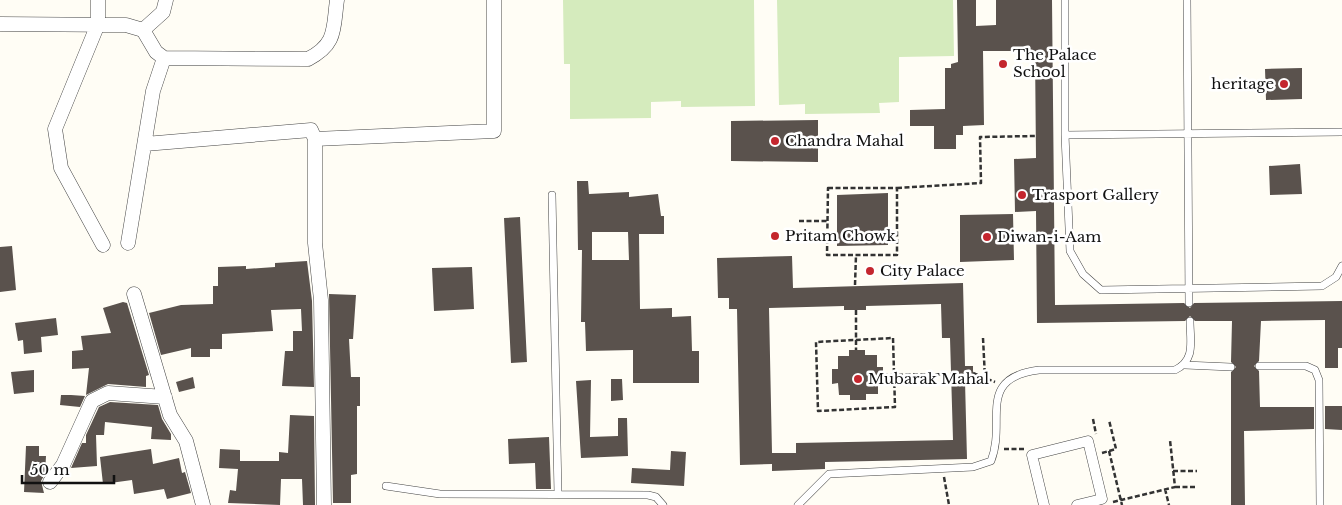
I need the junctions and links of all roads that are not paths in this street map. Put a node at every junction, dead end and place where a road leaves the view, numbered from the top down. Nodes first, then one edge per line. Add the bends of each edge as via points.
1 (98, 0) edge
2 (166, 0) edge
3 (337, 0) edge
4 (494, 0) edge
5 (1065, 0) edge
6 (1187, 0) edge
7 (0, 24) edge
8 (98, 24) junction
9 (143, 30) junction
10 (164, 58) junction
11 (1342, 132) edge
12 (1188, 133) junction
13 (1065, 135) junction
14 (315, 139) junction
15 (145, 144) junction
16 (552, 195) dead end
17 (128, 243) dead end
18 (102, 245) dead end
19 (1342, 266) edge
20 (1189, 289) junction
21 (134, 294) dead end
22 (1189, 303) dead end
23 (1190, 321) dead end
24 (1185, 365) junction
25 (1259, 366) dead end
26 (1231, 367) dead end
27 (165, 397) junction
28 (50, 482) dead end
29 (386, 486) dead end
30 (558, 494) junction
31 (203, 505) edge
32 (324, 505) edge
33 (663, 505) edge
34 (798, 505) edge
35 (1044, 505) edge
36 (1077, 505) edge
37 (1320, 505) edge

1 - 8 street
2 - 9 street via 163,12
3 - 10 street via 332,38 322,51 308,59
4 - 14 street via 494,131
5 - 13 lane
6 - 12 lane
7 - 8 street
8 - 9 street via 126,25
8 - 18 street via 55,129 61,168
9 - 10 street via 156,52
10 - 15 street via 153,91
11 - 12 lane
12 - 13 lane
12 - 20 lane
13 - 20 lane via 1070,251 1083,274 1101,290
14 - 15 street via 310,130
14 - 32 street via 315,243 321,300
15 - 17 street
16 - 30 lane
19 - 20 lane via 1336,277 1322,286
20 - 22 lane
21 - 27 street
23 - 24 lane via 1190,357
24 - 26 lane
24 - 34 lane via 1175,370 1020,372 1003,386 996,407 996,449 991,462 972,467 829,474
25 - 37 lane via 1306,366 1315,370 1319,380
27 - 28 street via 114,393 92,401 62,465
27 - 31 street via 170,415 186,441
29 - 30 lane via 440,494
30 - 33 lane via 648,495 656,497
35 - 36 street via 1032,455 1088,441 1102,499

